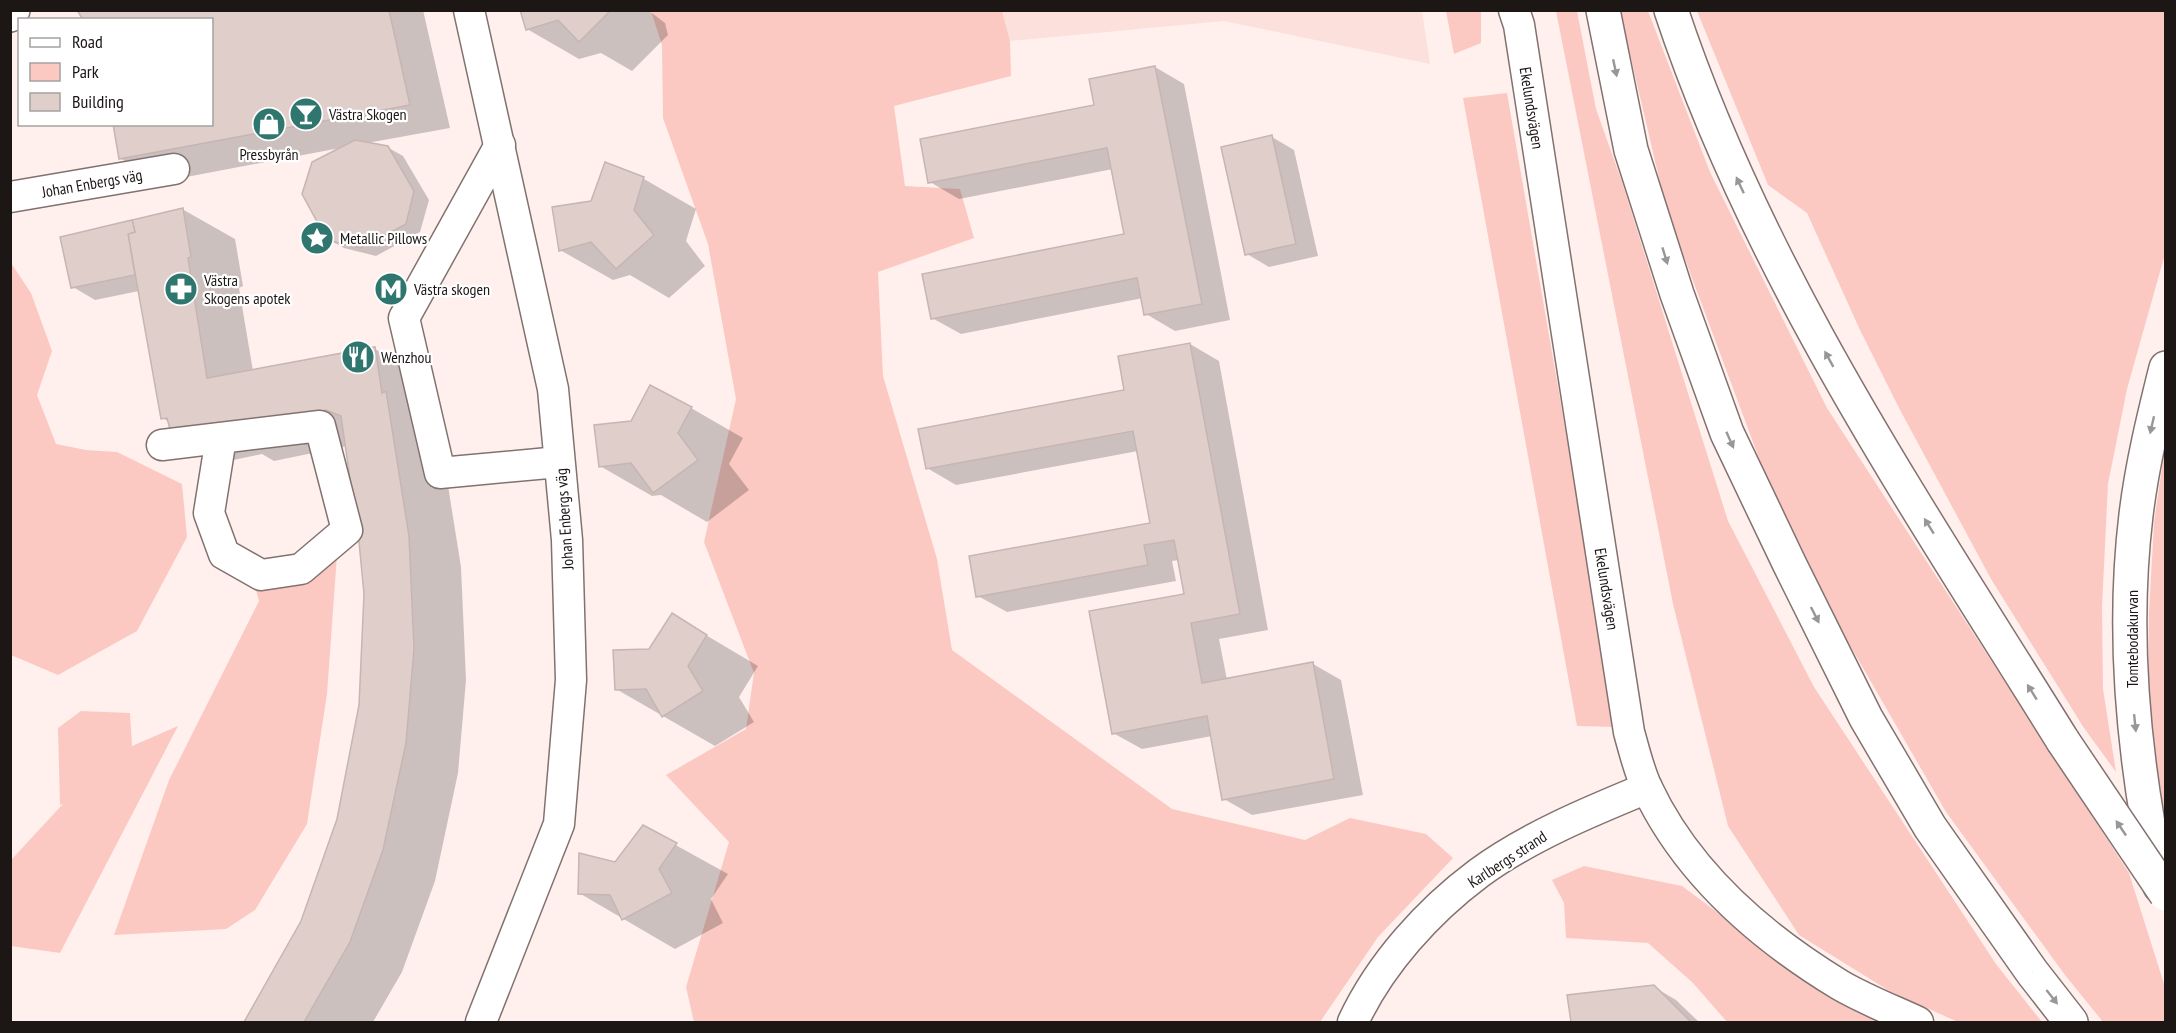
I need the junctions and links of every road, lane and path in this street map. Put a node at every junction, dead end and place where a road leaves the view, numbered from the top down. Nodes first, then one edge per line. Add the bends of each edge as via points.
1 (13, 10) edge
2 (470, 10) edge
3 (1603, 10) edge
4 (1671, 10) edge
5 (10, 15) edge
6 (1517, 15) edge
7 (500, 144) junction
8 (174, 169) dead end
9 (10, 197) edge
10 (2166, 368) edge
11 (221, 438) junction
12 (162, 445) dead end
13 (560, 462) junction
14 (1647, 788) junction
15 (2166, 894) edge
16 (2166, 910) edge
17 (481, 1023) edge
18 (1353, 1023) edge
19 (1918, 1023) edge
20 (2071, 1023) edge

1 - 5 main road
2 - 7 street, Johan Enbergs väg
3 -> 20 main road via 1632,150 1677,294 1727,433 1866,718 1930,827
15 -> 4 main road, bridge via 2063,741 1850,398 1778,265 1724,152
6 - 14 street, Ekelundsvägen via 1629,732
7 - 13 street, Johan Enbergs väg via 553,389
7 - 13 street via 394,314 440,473
8 - 9 street, Johan Enbergs väg
10 -> 16 main road, Tomtebodakurvan via 2136,515 2129,612 2130,677 2141,776
11 - 11 street via 320,426 347,530 301,569 261,575 224,554 209,513
11 - 12 street
13 - 17 street, Johan Enbergs väg via 567,540 571,680 559,824
14 - 18 street, Karlbergs strand via 1566,822 1479,874 1434,912 1398,952 1365,997
14 - 19 street, Ekelundsvägen via 1679,844 1721,893 1773,939 1841,986

